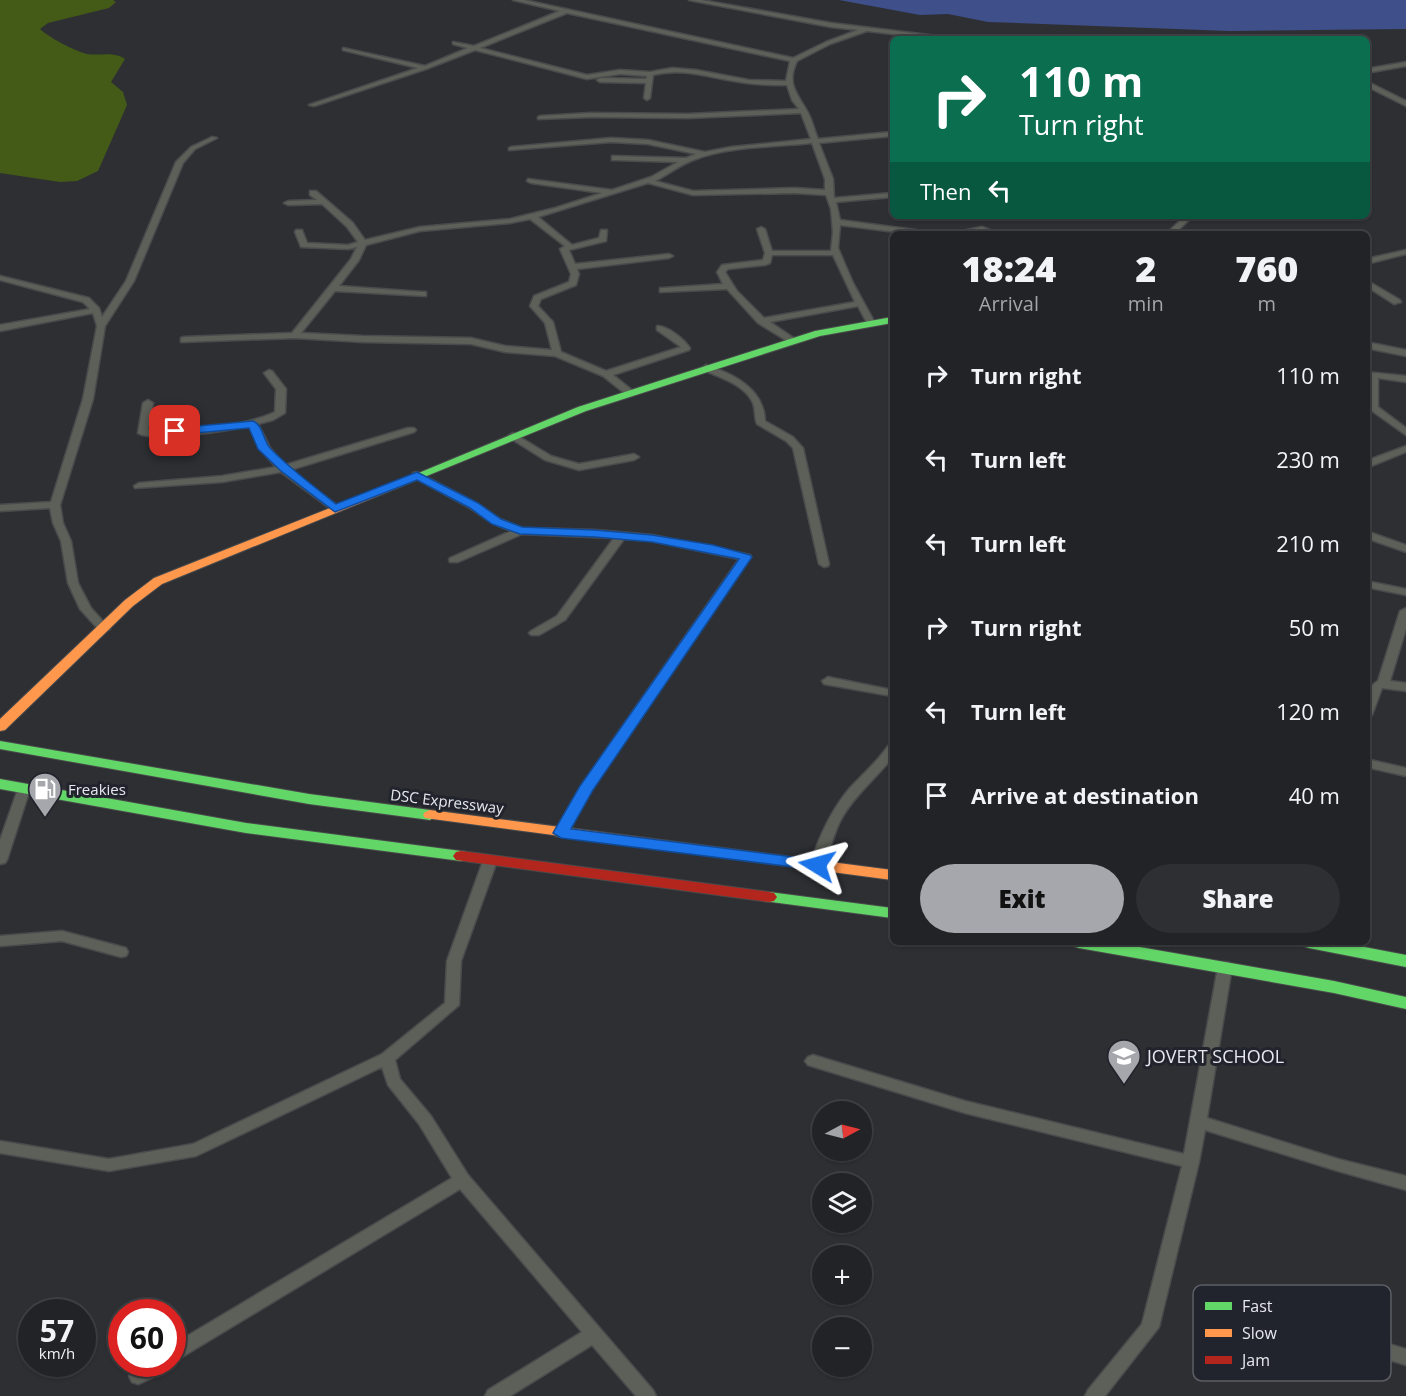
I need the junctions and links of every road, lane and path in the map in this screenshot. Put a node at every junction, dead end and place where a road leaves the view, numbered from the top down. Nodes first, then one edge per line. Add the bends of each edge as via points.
1 (516, 0) edge
2 (692, 0) edge
3 (567, 11) junction
4 (866, 29) junction
5 (926, 36) edge
6 (455, 43) dead end
7 (345, 49) dead end
8 (472, 49) junction
9 (794, 60) junction
10 (1406, 64) edge
11 (424, 68) junction
12 (1370, 70) edge
13 (653, 73) junction
14 (789, 83) junction
15 (1370, 85) edge
16 (647, 98) dead end
17 (1406, 104) edge
18 (312, 105) dead end
19 (804, 111) junction
20 (540, 118) dead end
21 (890, 134) edge
22 (214, 138) dead end
23 (814, 142) junction
24 (511, 149) dead end
25 (705, 154) junction
26 (615, 158) dead end
27 (687, 160) junction
28 (531, 181) dead end
29 (648, 181) junction
30 (750, 185) dead end
31 (782, 190) junction
32 (612, 192) junction
33 (313, 193) dead end
34 (890, 195) edge
35 (831, 197) junction
36 (322, 202) junction
37 (288, 203) dead end
38 (531, 216) junction
39 (1186, 219) edge
40 (836, 222) junction
41 (762, 229) dead end
42 (906, 231) edge
43 (970, 231) edge
44 (988, 231) edge
45 (1173, 231) edge
46 (299, 232) dead end
47 (604, 232) dead end
48 (363, 243) junction
49 (570, 247) junction
50 (1406, 252) edge
51 (769, 253) junction
52 (836, 254) junction
53 (669, 256) dead end
54 (1370, 261) edge
55 (573, 267) junction
56 (0, 278) edge
57 (1370, 285) edge
58 (728, 286) junction
59 (332, 288) junction
60 (663, 290) dead end
61 (423, 294) dead end
62 (1397, 302) dead end
63 (861, 303) junction
64 (96, 310) junction
65 (890, 320) edge
66 (761, 321) junction
67 (872, 323) junction
68 (101, 326) junction
69 (0, 328) edge
70 (660, 328) dead end
71 (295, 335) junction
72 (184, 340) dead end
73 (792, 341) junction
74 (1370, 346) edge
75 (557, 353) junction
76 (1406, 353) edge
77 (706, 369) junction
78 (269, 373) dead end
79 (606, 374) junction
80 (1370, 374) edge
81 (1406, 379) edge
82 (630, 393) junction
83 (148, 403) dead end
84 (253, 424) junction
85 (411, 430) dead end
86 (1406, 432) edge
87 (513, 436) junction
88 (1406, 449) edge
89 (634, 457) dead end
90 (1370, 463) edge
91 (285, 468) junction
92 (417, 475) junction
93 (139, 486) dead end
94 (55, 505) junction
95 (0, 508) edge
96 (335, 509) junction
97 (520, 531) junction
98 (621, 535) junction
99 (1370, 536) edge
100 (1406, 549) edge
101 (454, 560) dead end
102 (824, 564) dead end
103 (1370, 585) edge
104 (1406, 592) edge
105 (1406, 610) edge
106 (104, 629) junction
107 (535, 633) dead end
108 (828, 681) dead end
109 (1383, 683) junction
110 (1406, 687) edge
111 (890, 693) edge
112 (1370, 704) edge
113 (0, 727) edge
114 (0, 745) edge
115 (890, 751) edge
116 (1370, 764) edge
117 (1406, 772) edge
118 (0, 784) edge
119 (24, 789) junction
120 (561, 833) junction
121 (0, 860) edge
122 (490, 861) junction
123 (817, 865) junction
124 (890, 875) edge
125 (890, 914) edge
126 (0, 941) edge
127 (1097, 945) edge
128 (1324, 945) edge
129 (121, 952) dead end
130 (1406, 961) edge
131 (1225, 967) junction
132 (1406, 1003) edge
133 (387, 1058) junction
134 (813, 1061) dead end
135 (1197, 1122) junction
136 (0, 1147) edge
137 (1191, 1162) junction
138 (462, 1180) junction
139 (1406, 1183) edge
140 (594, 1334) junction
141 (186, 1347) edge
142 (1391, 1353) edge
143 (1406, 1357) edge
144 (494, 1396) edge
145 (647, 1396) edge
146 (1094, 1396) edge

1 - 3 street
2 - 4 street
3 - 8 street
3 - 9 street
4 - 5 street
4 - 9 street
6 - 8 street
7 - 11 street
8 - 11 street
8 - 13 street via 606,82
9 - 14 street
10 - 12 street
11 - 18 street
13 - 14 street via 694,73
13 - 16 street
14 - 19 street
15 - 17 street
19 - 20 street
19 - 23 street
21 - 23 street
22 - 68 street via 194,148 180,162 130,280
23 - 25 street
23 - 35 street via 829,179
24 - 25 street via 612,140 648,142
25 - 27 street
26 - 27 street
27 - 29 street
28 - 32 street
29 - 31 street via 696,193
29 - 32 street
30 - 31 street
31 - 35 street
32 - 38 street
33 - 36 street
34 - 35 street
35 - 40 street
36 - 37 street
36 - 48 street via 350,225
38 - 48 street via 420,229
38 - 49 street
39 - 45 street
40 - 42 street
40 - 52 street
41 - 51 street
43 - 44 street
46 - 48 street via 304,245 348,247
47 - 49 street via 603,239 597,242
48 - 59 street via 355,260
49 - 55 street via 564,249
50 - 54 street
51 - 52 street
51 - 58 street via 762,263 722,269
52 - 63 street
53 - 55 street
55 - 75 street via 573,283 534,302 549,322
56 - 64 street via 86,300
57 - 62 street
58 - 60 street
58 - 66 street
59 - 61 street
59 - 71 street
63 - 66 street
63 - 67 street
64 - 68 street
64 - 69 street
65 - 67 main road
66 - 73 street
67 - 73 main road
68 - 94 street via 88,399
70 - 79 street via 686,348
71 - 72 street
71 - 75 street via 459,340
73 - 77 main road
74 - 76 street
75 - 79 street
77 - 82 main road
77 - 102 street via 748,388 761,413 760,422 767,429 792,438 798,448
78 - 84 street via 280,388 280,413
79 - 82 street
80 - 81 street
80 - 86 street via 1372,408
82 - 87 main road
83 - 84 street via 143,434
84 - 91 street via 262,447
85 - 91 street
87 - 89 street via 548,458 579,467
87 - 92 main road
88 - 90 street
91 - 93 street via 222,479
91 - 96 street
92 - 96 main road
92 - 97 street
94 - 95 street
94 - 106 street via 73,583 86,609
96 - 106 main road via 158,581
97 - 98 street
97 - 101 street
98 - 107 street via 561,618
98 - 120 street via 741,554 746,561 586,789
99 - 100 street
103 - 104 street
105 - 109 street
106 - 113 main road
108 - 111 street
109 - 110 street
109 - 112 street via 1377,686
114 - 120 main road, DSC Expressway via 309,799
115 - 123 street via 834,818
116 - 117 street
118 - 119 main road
119 - 121 street
119 - 122 main road via 246,828
120 - 123 main road, DSC Expressway
122 - 125 main road
122 - 133 street via 454,961 452,1005
123 - 124 main road, DSC Expressway
126 - 129 street via 62,936
127 - 131 main road
128 - 130 main road
131 - 132 main road
131 - 135 street
133 - 136 street via 196,1150 109,1165
133 - 138 street via 393,1081 425,1120
134 - 137 street via 965,1107
135 - 137 street
135 - 139 street
137 - 146 street via 1150,1327
138 - 140 street
138 - 141 street
140 - 144 street
140 - 145 street
142 - 143 street

